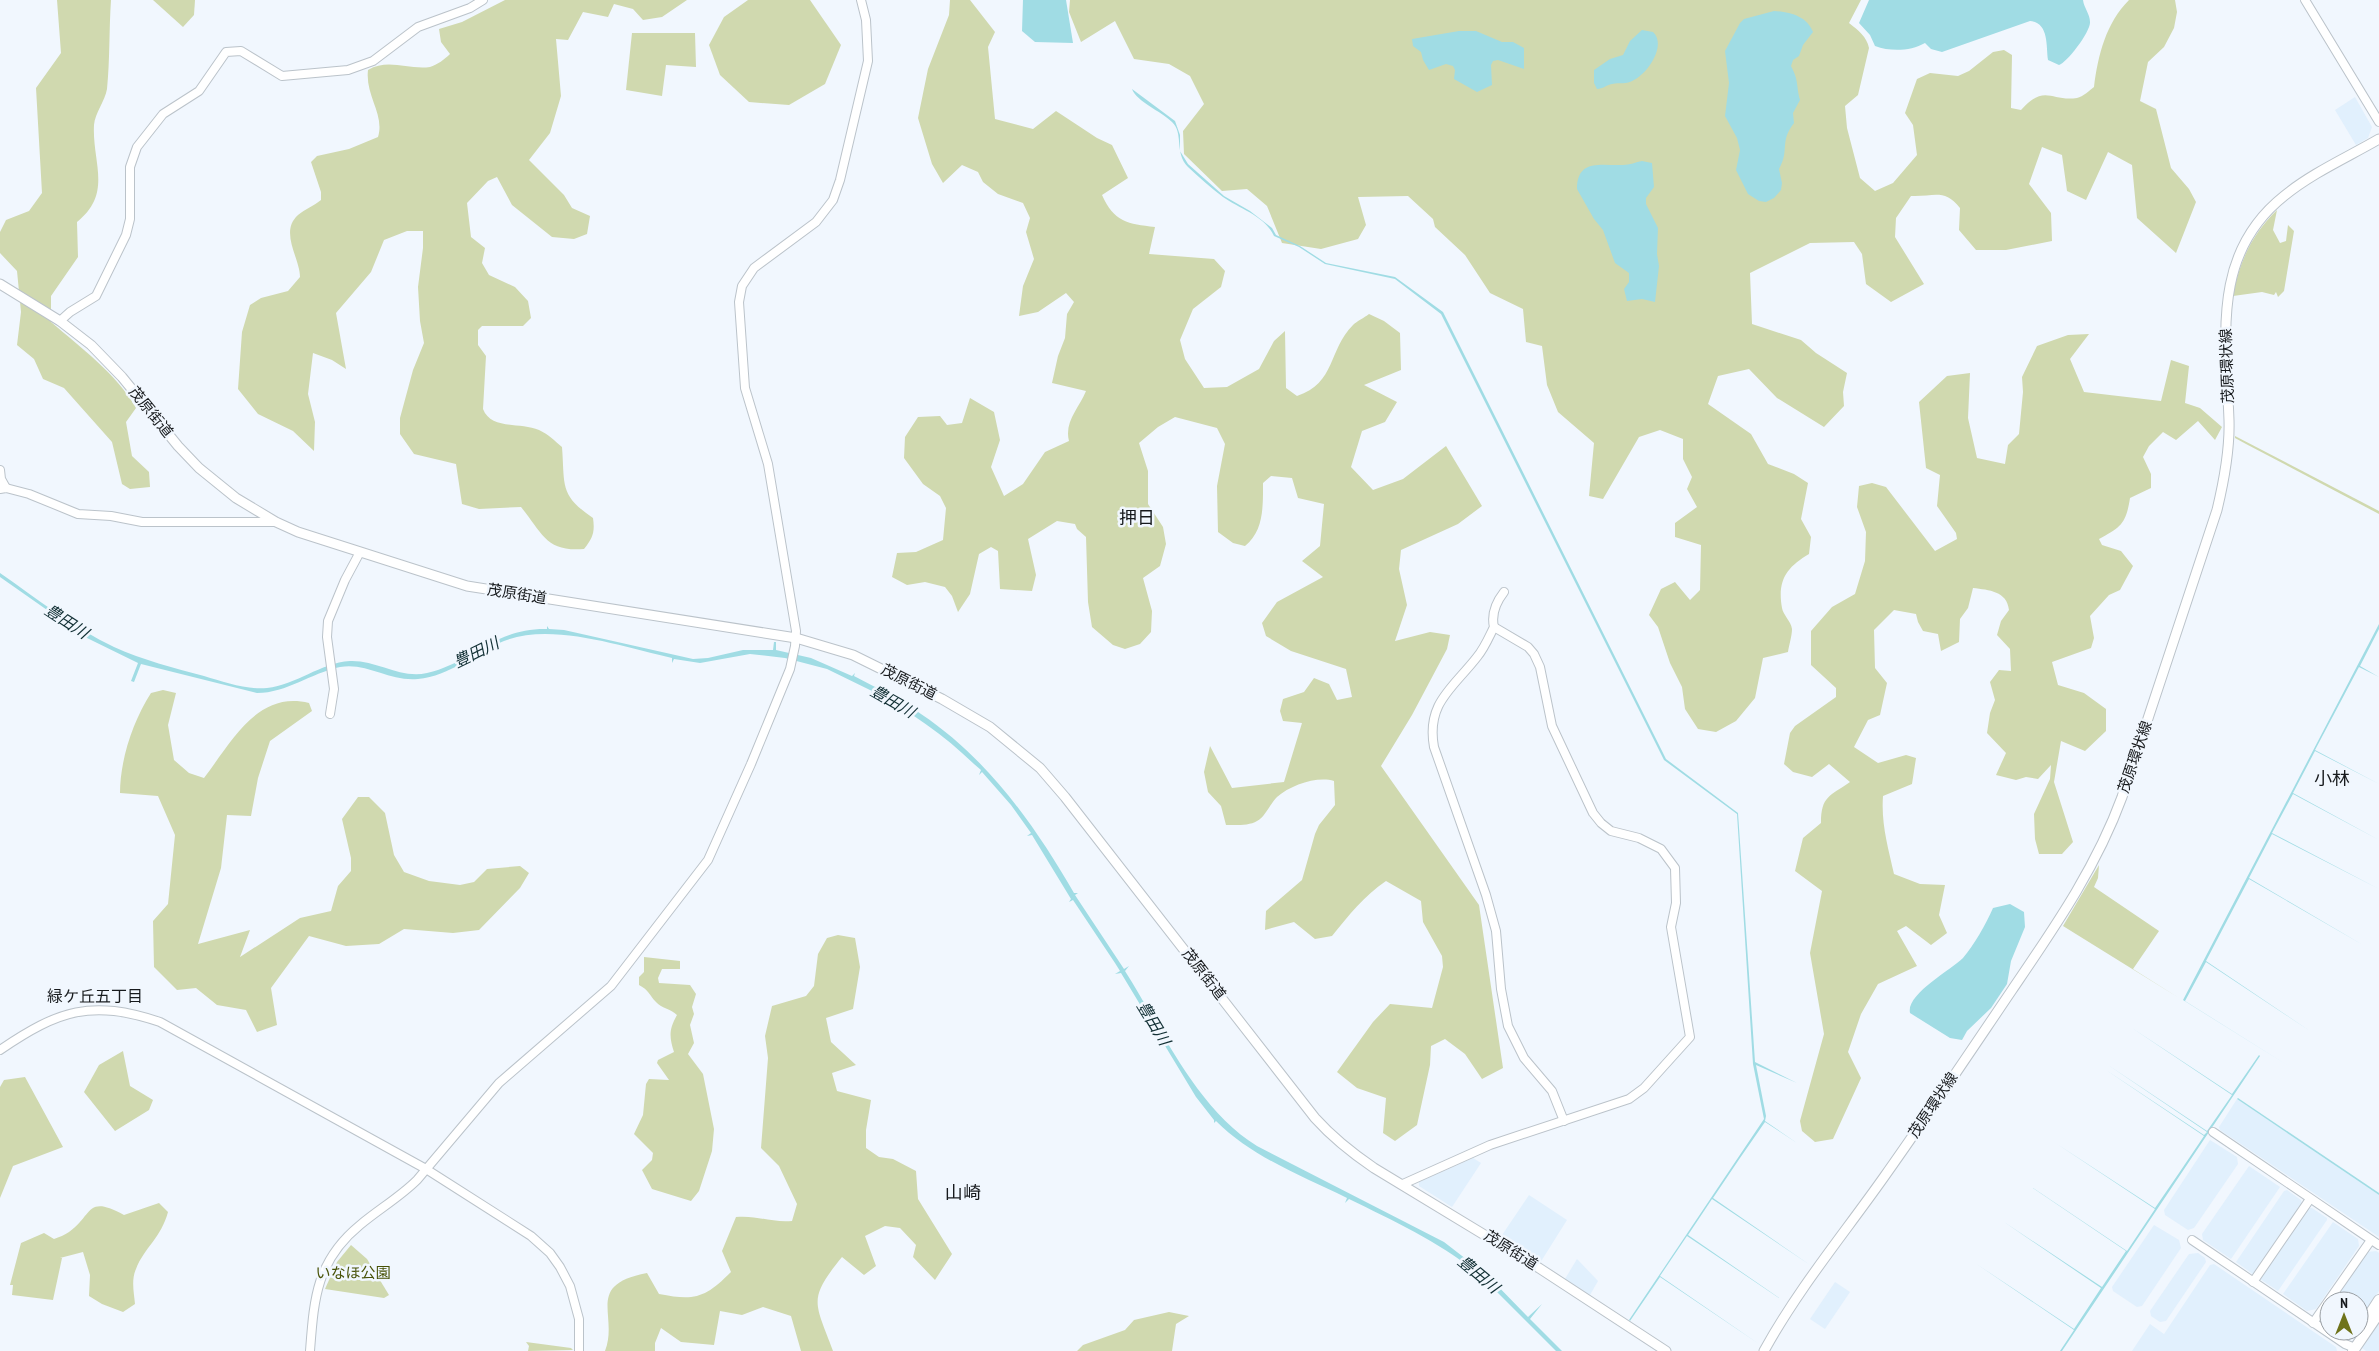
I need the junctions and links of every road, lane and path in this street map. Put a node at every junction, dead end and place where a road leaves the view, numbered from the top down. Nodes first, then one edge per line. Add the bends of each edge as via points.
1 (483, 0) edge
2 (860, 0) edge
3 (2305, 0) edge
4 (2379, 122) edge
5 (2379, 139) edge
6 (0, 284) edge
7 (60, 321) junction
8 (0, 470) edge
9 (3, 488) edge
10 (276, 522) junction
11 (360, 552) junction
12 (1504, 592) dead end
13 (1494, 626) junction
14 (796, 642) junction
15 (330, 714) dead end
16 (0, 1050) edge
17 (1564, 1121) junction
18 (2213, 1132) dead end
19 (426, 1169) junction
20 (1403, 1184) junction
21 (2310, 1199) junction
22 (2192, 1240) dead end
23 (2371, 1240) junction
24 (2379, 1246) edge
25 (2253, 1282) junction
26 (2379, 1300) edge
27 (2379, 1313) edge
28 (2369, 1316) edge
29 (2313, 1323) junction
30 (2351, 1349) edge
31 (310, 1351) edge
32 (579, 1351) edge
33 (1666, 1351) edge
34 (1764, 1351) edge

1 - 7 street via 418,27 373,60 348,70 282,76 242,51 226,52 198,90 163,114 137,147 130,167 130,219 126,235 96,296
2 - 14 street via 866,20 868,61 833,200 816,222 754,268 742,286 739,302 744,381 768,464
3 - 4 street
5 - 34 main road, 茂原環状線 via 2286,194 2263,216 2242,246 2232,272 2227,300 2228,438 2219,503 2106,837 2079,890 2056,925 1884,1177 1803,1288
6 - 7 main road, 茂原街道
7 - 10 main road, 茂原街道 via 106,360 199,468 236,498
8 - 9 street
9 - 10 street via 29,494 78,514 147,523
10 - 11 main road, 茂原街道
11 - 14 main road, 茂原街道 via 467,586
11 - 15 street via 328,621 334,677
12 - 13 street via 1496,606
13 - 17 street via 1479,656 1443,696 1434,714 1432,733 1496,931 1500,989 1508,1026 1524,1058 1552,1091
13 - 17 street via 1534,654 1540,667 1552,726 1593,813 1612,831 1639,838 1661,849 1675,868 1677,881 1671,927 1690,1037 1638,1093 1616,1104
14 - 19 street via 790,669 715,846 697,875 615,981 499,1083
14 - 20 main road, 茂原街道 via 867,660 990,727 1040,768 1315,1118 1352,1154
16 - 19 street via 30,1030 66,1014 90,1010 129,1012 160,1022
17 - 20 street via 1490,1145
18 - 21 street
19 - 31 street via 406,1191 350,1233 331,1258 316,1290
19 - 32 street via 509,1221 550,1253 575,1300 579,1319
20 - 33 main road, 茂原街道
21 - 23 street
21 - 25 street
22 - 25 street
23 - 24 street
23 - 29 street
25 - 29 street
26 - 28 highway
27 - 30 highway
29 - 30 street

